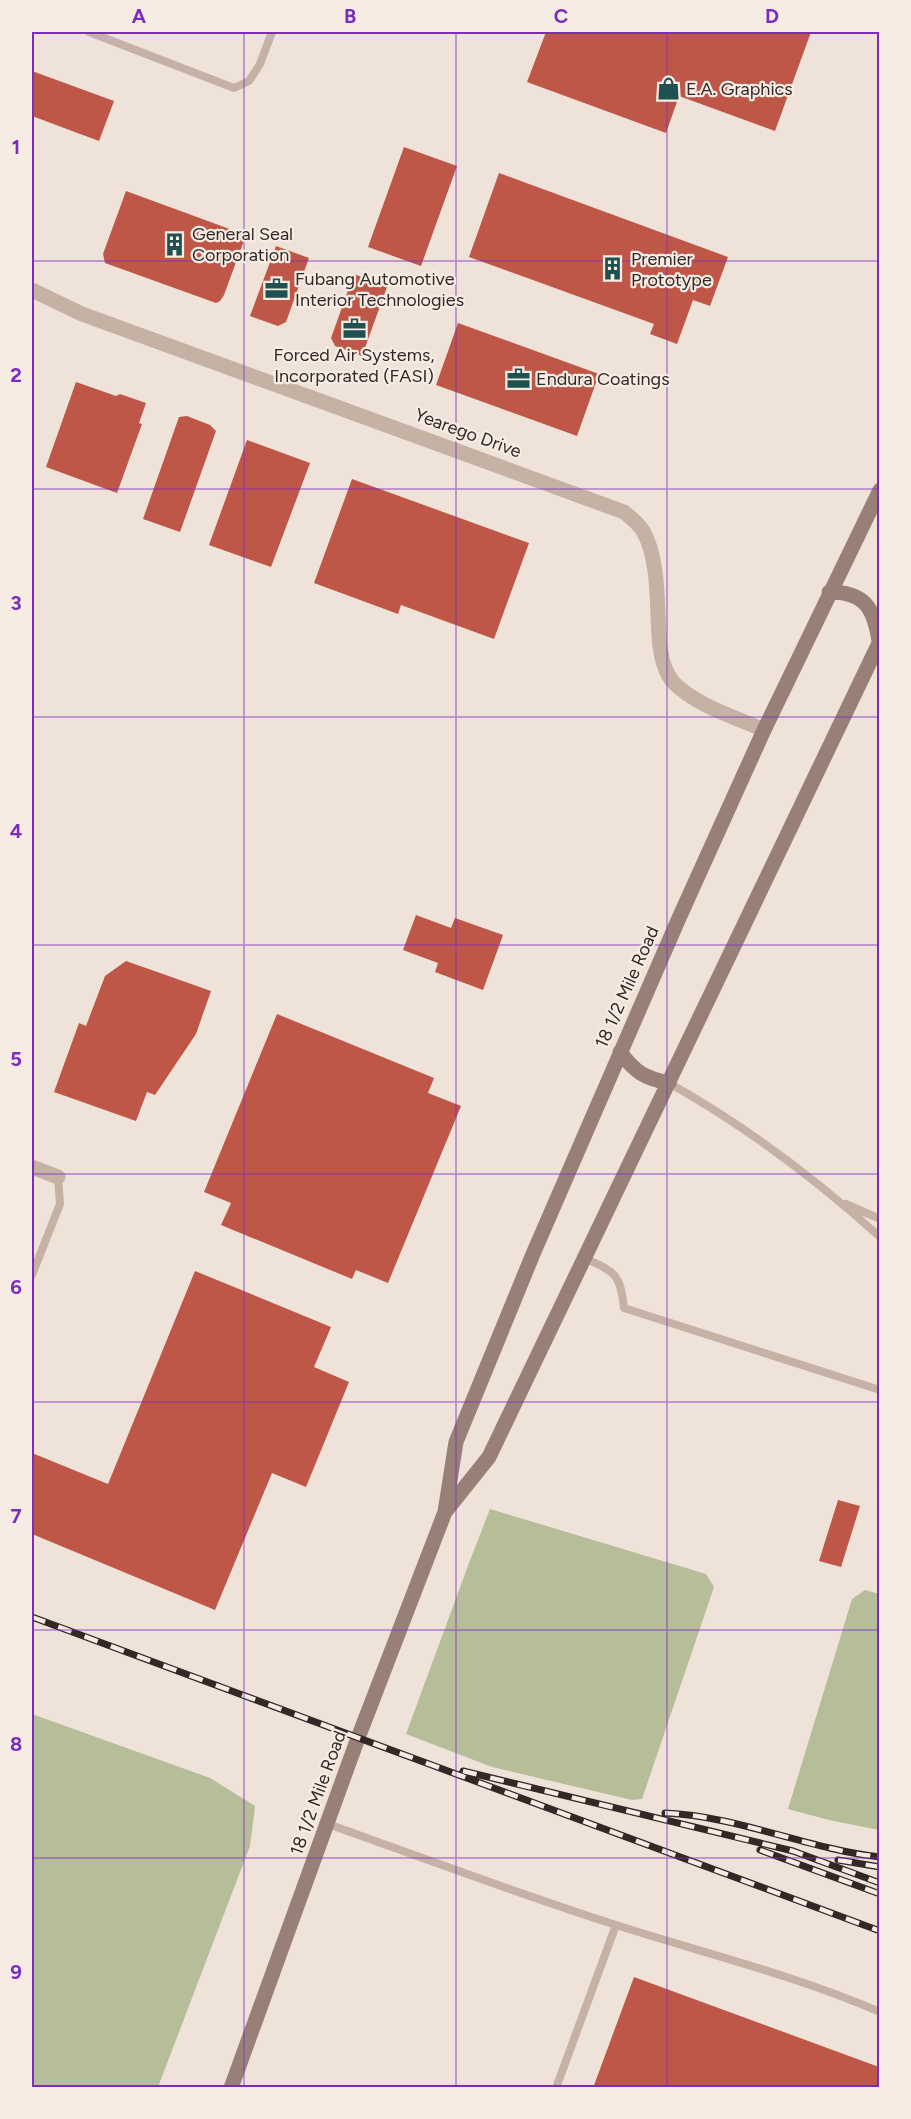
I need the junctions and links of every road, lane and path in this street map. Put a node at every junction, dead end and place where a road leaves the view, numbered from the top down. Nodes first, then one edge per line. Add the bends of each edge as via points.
1 (89, 32) edge
2 (272, 32) edge
3 (32, 290) edge
4 (879, 490) edge
5 (829, 592) junction
6 (879, 641) edge
7 (764, 730) junction
8 (620, 1052) junction
9 (669, 1083) junction
10 (32, 1167) edge
11 (58, 1177) joint
12 (840, 1201) junction
13 (879, 1219) edge
14 (879, 1237) edge
15 (585, 1258) junction
16 (32, 1275) edge
17 (879, 1390) edge
18 (445, 1512) junction
19 (328, 1824) junction
20 (616, 1925) junction
21 (879, 2012) edge
22 (231, 2088) edge
23 (556, 2088) edge

1 - 2 lane via 234,88 249,81
3 - 7 street, Yearego Drive via 82,314 624,512 644,532 650,547 660,648 673,682 703,703
4 - 5 street, 18 1/2 Mile Road
5 - 6 street via 853,595 864,602 877,623
5 - 7 street, 18 1/2 Mile Road
6 - 9 street, 18 1/2 Mile Road
7 - 8 street, 18 1/2 Mile Road
8 - 9 street via 637,1072
8 - 18 street, 18 1/2 Mile Road via 456,1442
9 - 12 lane via 744,1128
9 - 15 street, 18 1/2 Mile Road
10 - 11 street
11 - 16 lane via 60,1204
12 - 13 lane
12 - 14 lane
15 - 17 lane via 613,1271 624,1308
15 - 18 street, 18 1/2 Mile Road via 489,1457
18 - 19 street, 18 1/2 Mile Road
19 - 20 lane
19 - 22 street, 18 1/2 Mile Road
20 - 21 lane via 788,1977
20 - 23 lane

